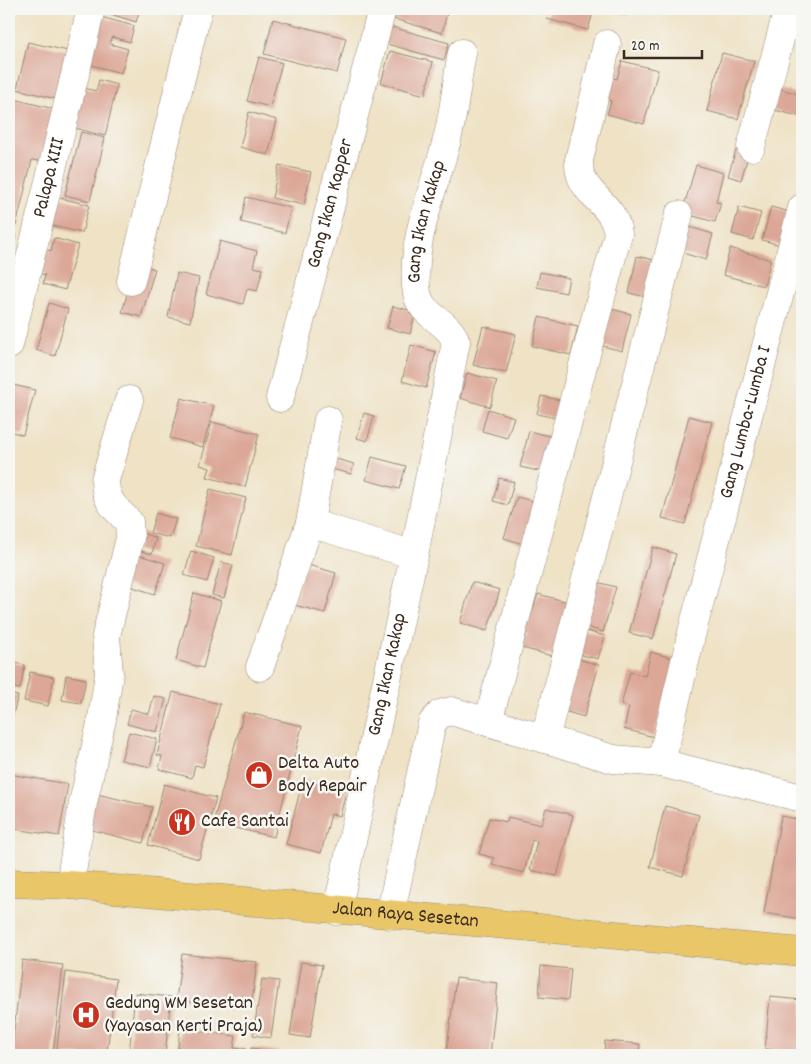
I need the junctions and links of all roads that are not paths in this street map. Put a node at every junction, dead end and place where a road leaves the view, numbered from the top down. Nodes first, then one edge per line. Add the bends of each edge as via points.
1 (91, 9) edge
2 (198, 9) edge
3 (382, 9) edge
4 (788, 9) edge
5 (607, 44) dead end
6 (462, 52) dead end
7 (751, 147) dead end
8 (802, 208) edge
9 (679, 215) dead end
10 (131, 281) dead end
11 (9, 345) edge
12 (280, 398) dead end
13 (129, 400) dead end
14 (328, 420) dead end
15 (310, 523) junction
16 (414, 555) junction
17 (260, 667) dead end
18 (488, 722) junction
19 (544, 739) junction
20 (661, 763) junction
21 (802, 798) edge
22 (9, 883) edge
23 (70, 885) junction
24 (338, 911) junction
25 (390, 915) junction
26 (802, 952) edge

1 - 11 street, Palapa XIII
2 - 10 street
3 - 12 street, Gang Ikan Kapper
4 - 7 street
5 - 18 street via 578,174 612,214 618,234
6 - 16 street, Gang Ikan Kakap via 446,145 422,227 418,254 416,277 420,305 446,326 456,342
8 - 20 street, Gang Lumba-Lumba I
9 - 19 street
13 - 23 street via 105,480 105,494 129,522 130,538 106,636 107,683
14 - 15 street
15 - 16 street
15 - 17 street
16 - 24 street, Gang Ikan Kakap
18 - 19 street
18 - 25 street via 452,711 440,714 432,724
19 - 20 street via 612,759
20 - 21 street
22 - 23 main road, Jalan Raya Sesetan
23 - 24 main road, Jalan Raya Sesetan
24 - 25 main road, Jalan Raya Sesetan
25 - 26 main road, Jalan Raya Sesetan

